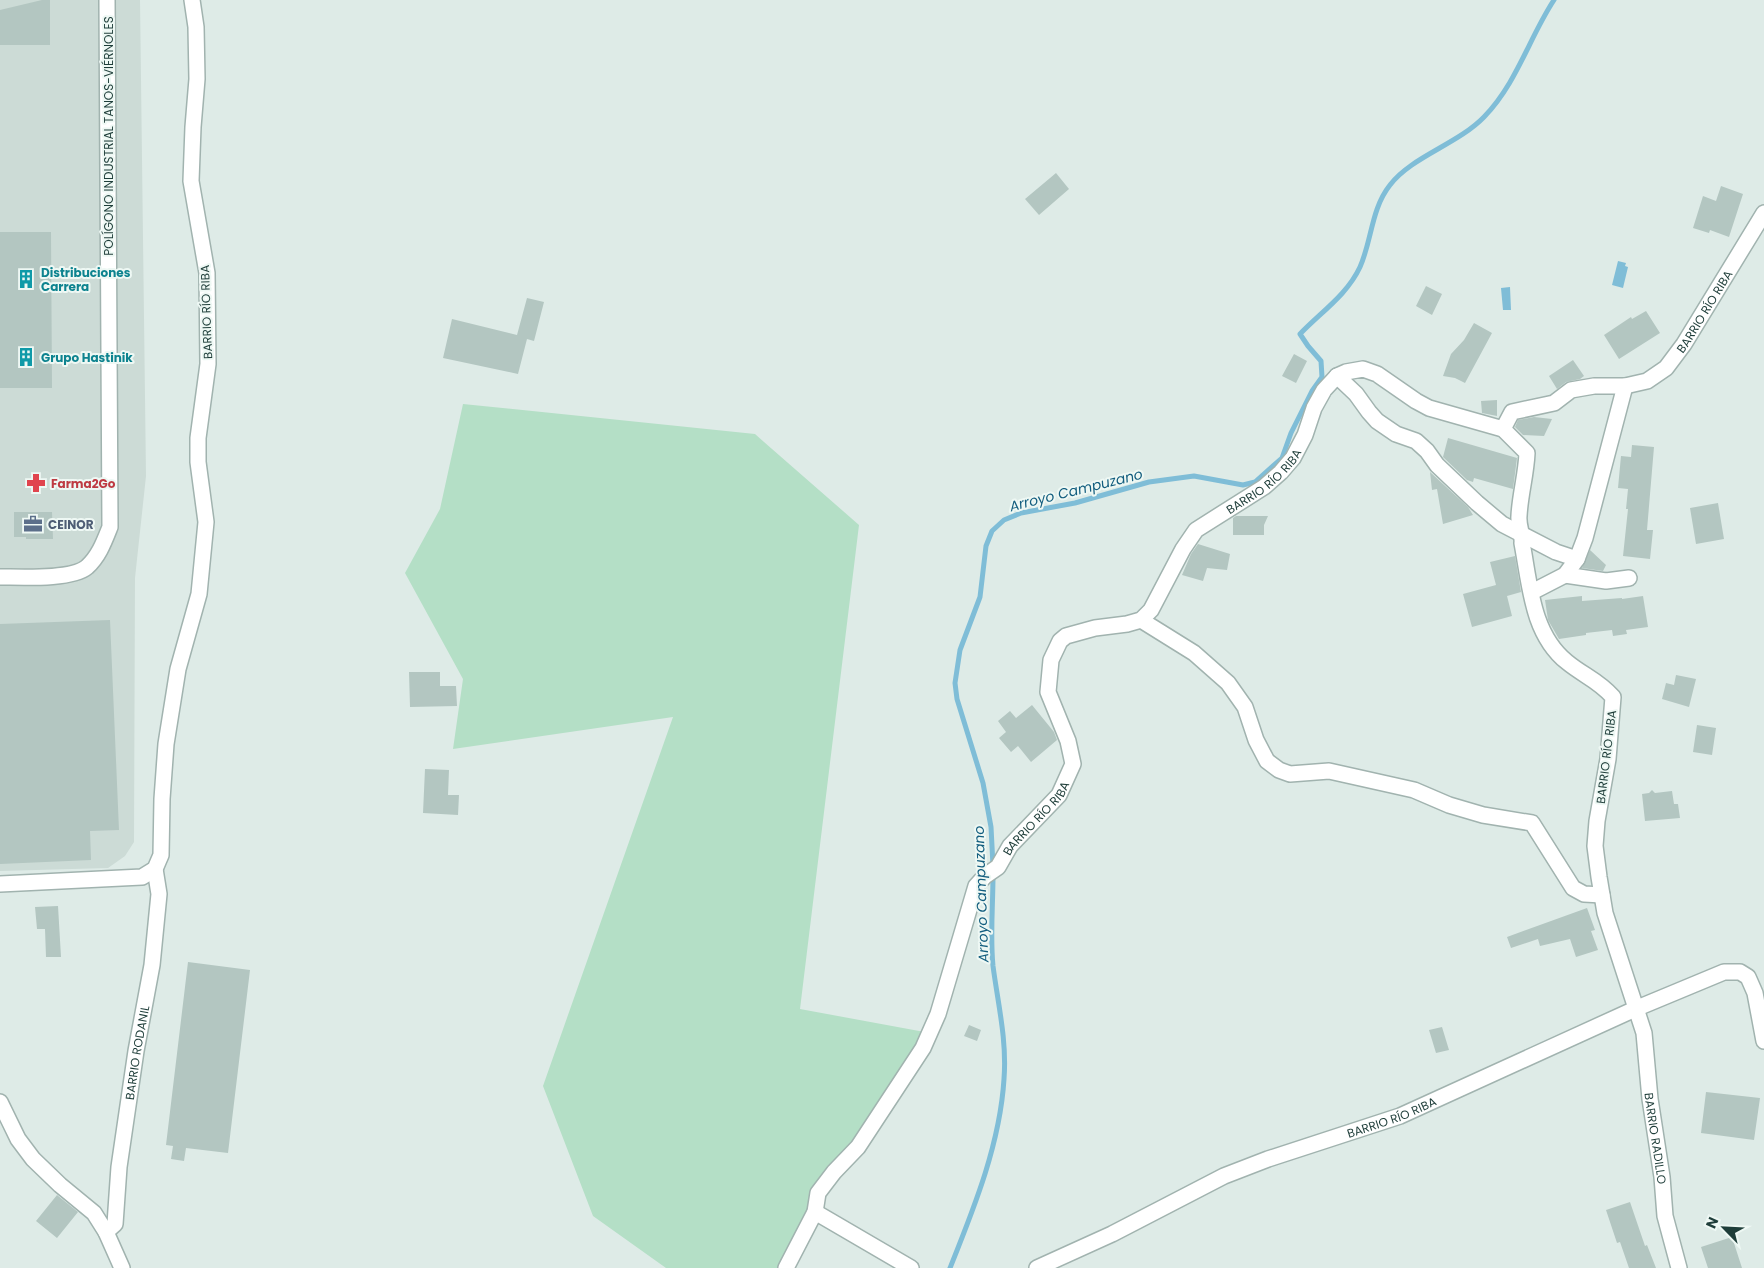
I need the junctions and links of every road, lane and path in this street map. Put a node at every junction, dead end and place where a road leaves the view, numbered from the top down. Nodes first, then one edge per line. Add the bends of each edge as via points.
1 (107, 0) edge
2 (192, 0) edge
3 (1764, 213) edge
4 (1337, 376) junction
5 (1625, 386) junction
6 (1503, 429) junction
7 (1523, 535) junction
8 (1577, 559) junction
9 (1565, 576) junction
10 (0, 577) edge
11 (1629, 578) dead end
12 (1532, 592) junction
13 (199, 594) joint
14 (1140, 620) junction
15 (155, 869) junction
16 (0, 884) edge
17 (1602, 895) junction
18 (1635, 1009) junction
19 (1764, 1041) edge
20 (0, 1102) edge
21 (815, 1212) junction
22 (106, 1232) junction
23 (122, 1268) edge
24 (786, 1268) edge
25 (911, 1268) edge
26 (1037, 1268) edge
27 (1679, 1268) edge

1 - 10 street, POLÍGONO INDUSTRIAL TANOS-VIÉRNOLES via 110,527 102,548 86,568 64,576
2 - 13 street, BARRIO RÍO RIBA via 197,79 191,181 207,273 208,364 198,438 206,522
3 - 5 street, BARRIO RÍO RIBA via 1666,368 1647,381
4 - 6 street via 1363,369 1429,408
4 - 7 street via 1377,421 1396,434 1416,441 1488,513
4 - 14 street, BARRIO RÍO RIBA via 1314,408 1293,458 1264,487 1196,530 1151,610
5 - 6 street, BARRIO RÍO RIBA via 1571,390 1554,403 1512,412
5 - 8 street
6 - 7 street, BARRIO RÍO RIBA via 1527,454 1518,520
7 - 8 street
7 - 12 street, BARRIO RÍO RIBA
8 - 9 street
9 - 11 street via 1606,581
9 - 12 street
12 - 17 street, BARRIO RÍO RIBA via 1538,623 1547,641 1567,662 1603,686 1613,697 1608,760 1595,846
13 - 15 street, BARRIO RODANIL via 172,702 165,753 161,856
14 - 17 street via 1194,653 1228,683 1245,707 1267,762 1279,770 1290,774 1329,771 1414,790 1483,815 1532,823 1573,888 1584,894
14 - 21 street, BARRIO RÍO RIBA via 1095,628 1066,636 1060,641 1051,660 1048,692 1068,741 1073,764 1059,795 1010,846 998,867 976,886 938,1014 923,1048 858,1147 818,1193
15 - 16 street via 142,877
15 - 22 street, BARRIO RODANIL via 159,894 152,964 136,1051 115,1224
17 - 18 street, BARRIO RÍO RIBA
18 - 19 street via 1724,972 1740,972 1748,977 1755,993
18 - 26 street, BARRIO RÍO RIBA via 1400,1116 1224,1176 1112,1234
18 - 27 street, BARRIO RADILLO via 1644,1033 1665,1216
20 - 22 street via 32,1159 94,1213
21 - 24 street, BARRIO RÍO RIBA
21 - 25 street
22 - 23 street

